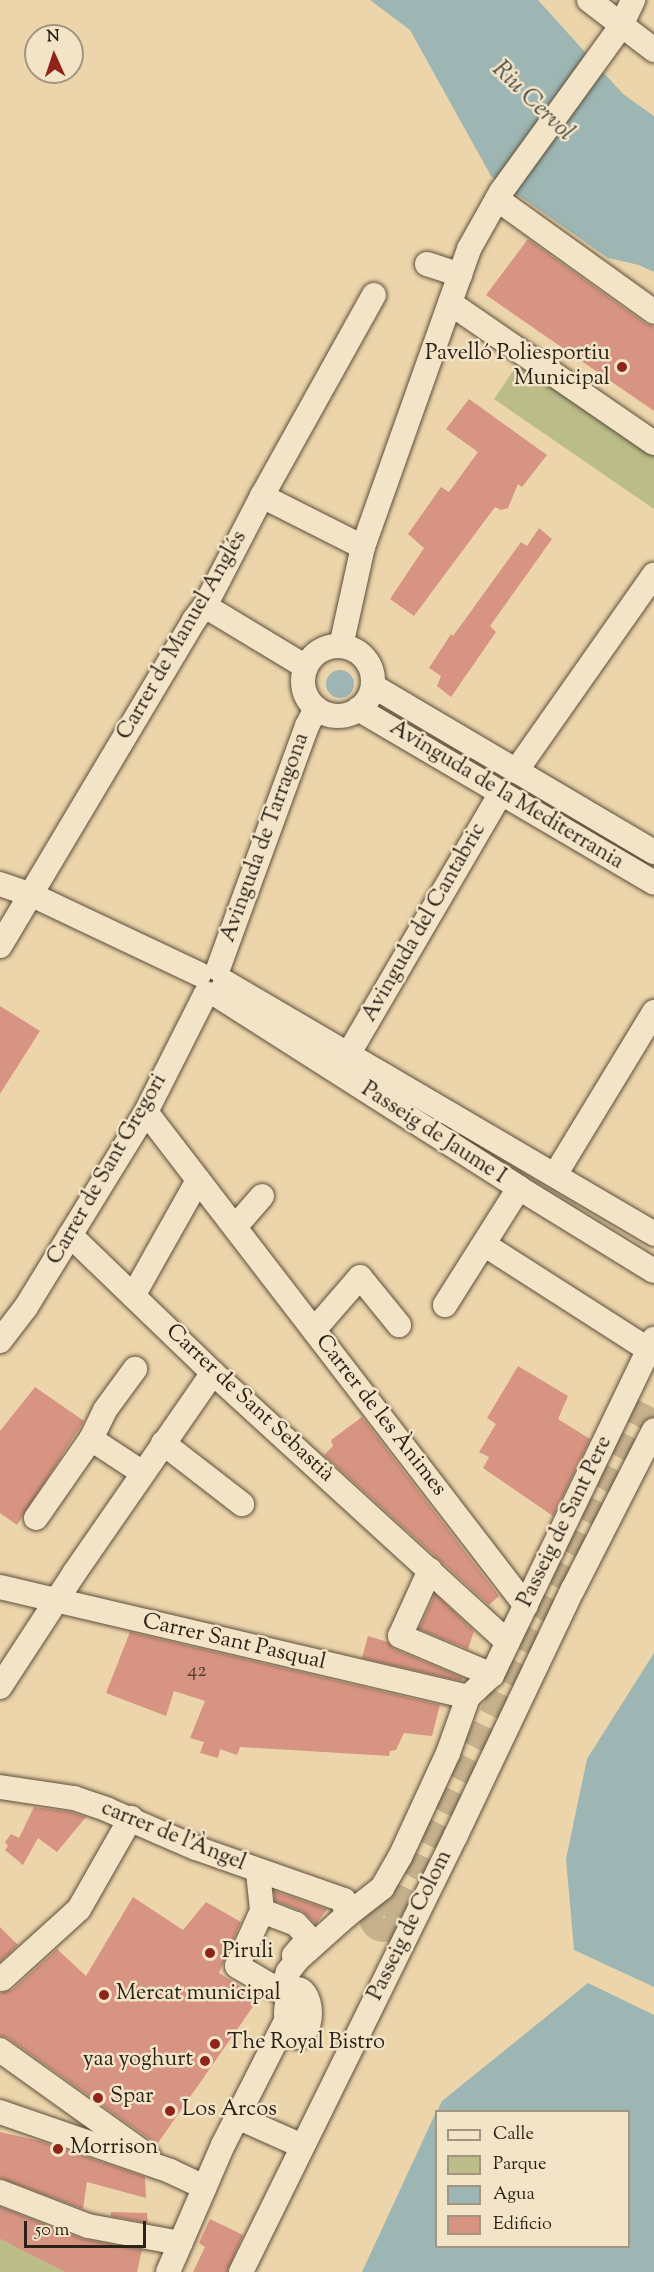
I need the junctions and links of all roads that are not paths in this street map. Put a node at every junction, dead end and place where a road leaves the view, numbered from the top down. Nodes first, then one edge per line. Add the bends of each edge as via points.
1 (589, 0) edge
2 (633, 0) edge
3 (621, 26) junction
4 (654, 50) edge
5 (499, 196) junction
6 (427, 264) dead end
7 (460, 275) junction
8 (369, 303) dead end
9 (450, 303) junction
10 (654, 312) edge
11 (654, 443) edge
12 (262, 496) junction
13 (363, 547) junction
14 (652, 581) edge
15 (205, 606) junction
16 (341, 646) junction
17 (306, 667) junction
18 (372, 686) junction
19 (316, 708) junction
20 (358, 709) junction
21 (516, 771) junction
22 (501, 793) junction
23 (654, 852) edge
24 (654, 883) edge
25 (0, 884) edge
26 (32, 895) junction
27 (0, 946) edge
28 (213, 982) junction
29 (654, 1012) edge
30 (349, 1053) junction
31 (146, 1112) junction
32 (555, 1175) junction
33 (198, 1180) junction
34 (519, 1188) junction
35 (262, 1196) dead end
36 (235, 1227) junction
37 (654, 1234) edge
38 (70, 1235) junction
39 (485, 1245) junction
40 (654, 1271) edge
41 (133, 1296) junction
42 (445, 1305) dead end
43 (399, 1325) dead end
44 (314, 1330) junction
45 (0, 1341) edge
46 (651, 1344) edge
47 (135, 1369) dead end
48 (213, 1373) junction
49 (654, 1430) edge
50 (91, 1439) junction
51 (164, 1443) junction
52 (143, 1473) junction
53 (242, 1504) dead end
54 (36, 1518) dead end
55 (430, 1570) junction
56 (0, 1587) edge
57 (58, 1601) junction
58 (526, 1606) junction
59 (508, 1642) junction
60 (492, 1675) junction
61 (0, 1687) edge
62 (468, 1697) junction
63 (518, 1706) joint
64 (0, 1787) edge
65 (131, 1818) junction
66 (258, 1872) junction
67 (345, 1908) junction
68 (262, 1911) junction
69 (2, 1979) dead end
70 (284, 1996) junction
71 (0, 2050) edge
72 (0, 2112) edge
73 (237, 2117) junction
74 (302, 2146) junction
75 (170, 2171) junction
76 (205, 2187) junction
77 (0, 2192) edge
78 (180, 2244) junction
79 (168, 2272) edge
80 (241, 2272) edge

1 - 3 street
2 - 3 street
3 - 4 street
3 - 5 street
5 - 7 street via 469,249
5 - 10 street
6 - 7 street
7 - 9 street
8 - 12 street, Carrer de Manuel Anglés
9 - 11 street
9 - 13 street
12 - 13 street
12 - 15 street, Carrer de Manuel Anglés
13 - 16 street
14 - 21 street
15 - 17 street
15 - 26 street, Carrer de Manuel Anglés
16 - 17 street via 321,651
16 - 18 street via 352,649 369,664
17 - 19 street via 304,689
18 - 20 street
18 - 21 street, Avinguda de la Mediterrania
19 - 20 street via 333,716
19 - 28 street, Avinguda de Tarragona
20 - 22 street, Avinguda de la Mediterrania
21 - 23 street, Avinguda de la Mediterrania
22 - 24 street, Avinguda de la Mediterrania
22 - 30 street, Avinguda del Cantabric
25 - 26 street
26 - 27 street, Carrer de Manuel Anglés
26 - 28 street
28 - 30 street, Passeig de Jaume I
28 - 31 street, Carrer de Sant Gregori
28 - 34 street, Passeig de Jaume I
29 - 32 street
30 - 32 street, Passeig de Jaume I
31 - 33 street, Carrer de les Ànimes
31 - 38 street, Carrer de Sant Gregori
32 - 37 street, Passeig de Jaume I
33 - 36 street, Carrer de les Ànimes
33 - 41 street
34 - 39 street
34 - 40 street, Passeig de Jaume I
35 - 36 street
36 - 44 street, Carrer de les Ànimes
38 - 41 street, Carrer de Sant Sebastià
38 - 45 street, Carrer de Sant Gregori
39 - 42 street
39 - 46 street
41 - 48 street, Carrer de Sant Sebastià
43 - 44 street, Carrer de les Ànimes via 360,1277
44 - 58 street, Carrer de les Ànimes
46 - 58 street, Passeig de Sant Pere
47 - 50 street via 105,1410
48 - 51 street
48 - 55 street, Carrer de Sant Sebastià
49 - 63 street, Passeig de Sant Pere
50 - 52 street
50 - 54 street
51 - 52 street
51 - 53 street
52 - 57 street
55 - 59 street, Carrer de Sant Sebastià
55 - 60 street via 400,1636
56 - 57 street, Carrer Sant Pasqual
57 - 61 street
57 - 62 street, Carrer Sant Pasqual
58 - 59 street, Passeig de Sant Pere
59 - 60 street, Passeig de Sant Pere
60 - 62 street, Passeig de Sant Pere
62 - 67 street, Passeig de Colom via 448,1753 382,1888
63 - 74 street, Passeig de Colom
64 - 65 street, carrer de l'Àngel via 74,1798
65 - 66 street, carrer de l'Àngel
65 - 69 street via 79,1909
66 - 67 street, carrer de l'Àngel
66 - 68 street
67 - 70 street, Passeig de Colom via 297,1959 284,1983
68 - 70 street via 237,1966
68 - 70 street via 296,1924 309,1938
70 - 73 street, Passeig de Colom
71 - 75 street
72 - 75 street
73 - 74 street
73 - 76 street
74 - 80 street, Passeig de Colom
75 - 76 street
76 - 78 street
77 - 78 street via 88,2226
78 - 79 street

